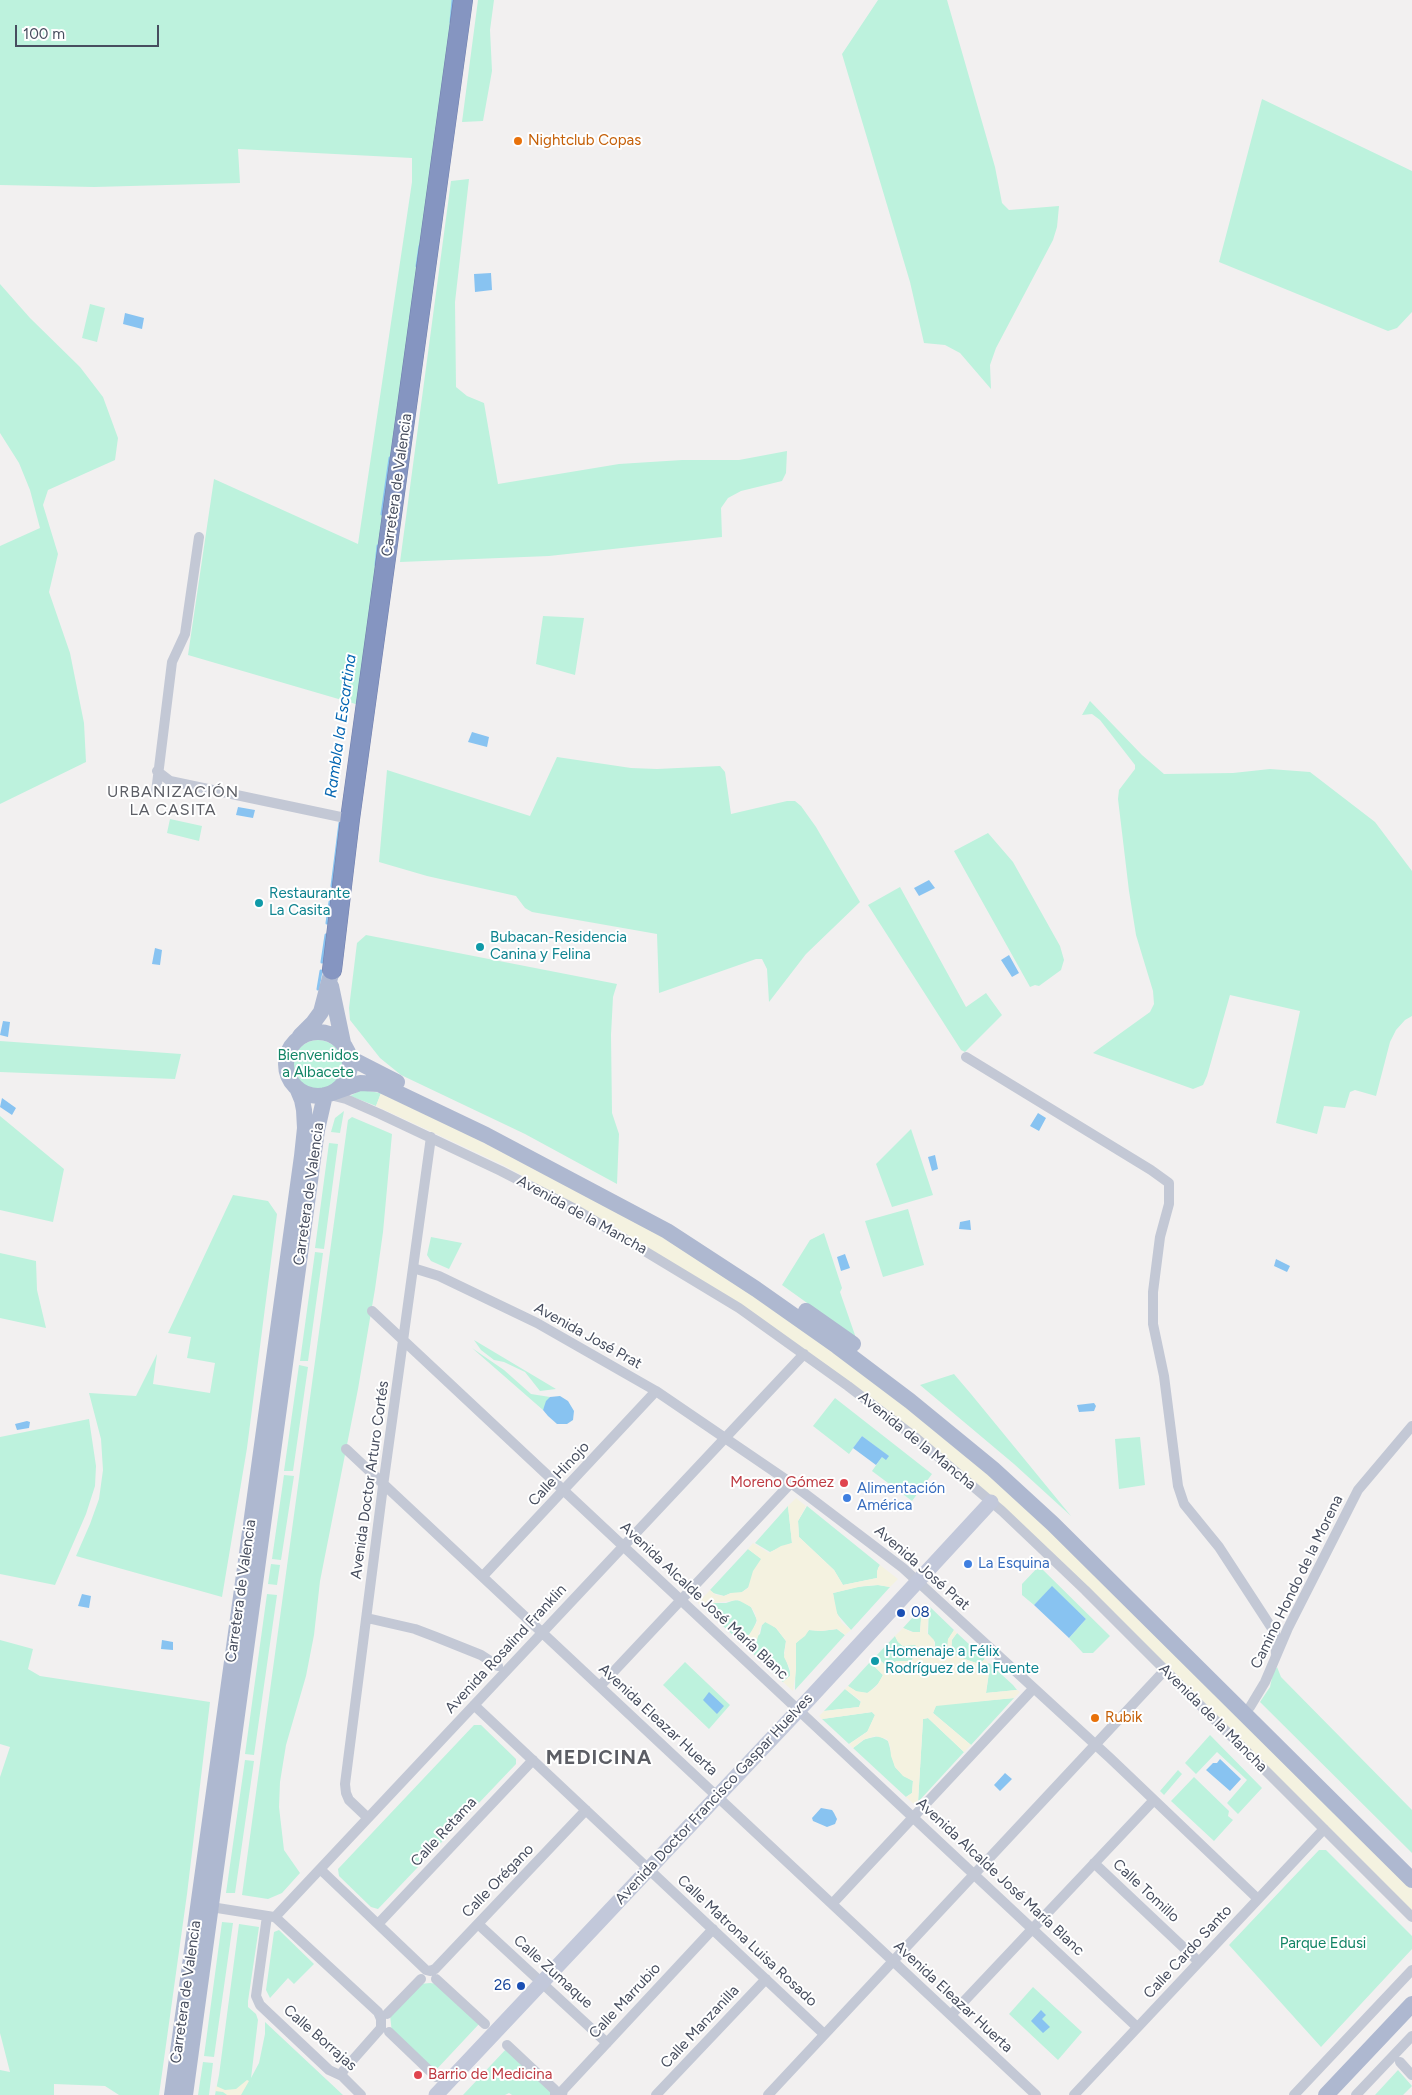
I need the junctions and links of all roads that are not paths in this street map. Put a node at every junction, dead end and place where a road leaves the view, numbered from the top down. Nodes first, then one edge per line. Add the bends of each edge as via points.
1 (463, 0) edge
2 (199, 537) dead end
3 (157, 771) junction
4 (156, 792) dead end
5 (350, 819) junction
6 (332, 970) junction
7 (294, 1041) junction
8 (347, 1050) junction
9 (966, 1057) dead end
10 (297, 1088) junction
11 (328, 1094) junction
12 (431, 1138) junction
13 (413, 1268) junction
14 (372, 1311) dead end
15 (404, 1340) junction
16 (804, 1354) junction
17 (656, 1391) junction
18 (1412, 1426) edge
19 (725, 1438) junction
20 (346, 1450) dead end
21 (791, 1483) junction
22 (383, 1486) junction
23 (564, 1492) junction
24 (991, 1502) junction
25 (623, 1546) junction
26 (483, 1576) junction
27 (918, 1582) junction
28 (681, 1601) junction
29 (367, 1618) junction
30 (542, 1633) junction
31 (1276, 1654) junction
32 (498, 1666) dead end
33 (1165, 1670) junction
34 (600, 1686) junction
35 (1033, 1689) junction
36 (474, 1705) junction
37 (1250, 1707) junction
38 (799, 1710) junction
39 (1094, 1745) junction
40 (533, 1760) junction
41 (716, 1796) junction
42 (1154, 1800) junction
43 (586, 1810) junction
44 (368, 1818) junction
45 (915, 1818) junction
46 (1324, 1829) junction
47 (1094, 1863) junction
48 (1412, 1867) edge
49 (320, 1869) junction
50 (648, 1869) junction
51 (974, 1873) junction
52 (1412, 1880) edge
53 (1258, 1899) junction
54 (832, 1904) junction
55 (211, 1907) junction
56 (271, 1916) junction
57 (1412, 1917) edge
58 (378, 1924) junction
59 (478, 1924) junction
60 (1033, 1928) junction
61 (713, 1929) junction
62 (893, 1960) junction
63 (1199, 1962) junction
64 (1412, 1970) edge
65 (433, 1975) junction
66 (421, 1979) dead end
67 (766, 1979) junction
68 (541, 1983) junction
69 (1412, 2004) edge
70 (387, 2014) dead end
71 (951, 2014) junction
72 (1412, 2018) edge
73 (484, 2024) dead end
74 (1137, 2027) junction
75 (385, 2030) junction
76 (824, 2034) junction
77 (1412, 2036) edge
78 (607, 2043) junction
79 (507, 2045) dead end
80 (1400, 2062) dead end
81 (1412, 2075) edge
82 (342, 2076) junction
83 (436, 2077) dead end
84 (172, 2095) edge
85 (185, 2095) edge
86 (361, 2095) edge
87 (436, 2095) edge
88 (555, 2095) edge
89 (562, 2095) edge
90 (656, 2095) edge
91 (768, 2095) edge
92 (1036, 2095) edge
93 (1074, 2095) edge
94 (1294, 2095) edge
95 (1326, 2095) edge
96 (1340, 2095) edge
97 (1356, 2095) edge

1 - 5 highway, Carretera de Valencia
2 - 3 street via 185,634 172,662
3 - 4 street
3 - 5 street via 170,781
5 - 6 highway, Carretera de Valencia
6 - 7 main road, Carretera de Valencia via 321,1012
6 - 8 main road, Carretera de Valencia via 331,986
7 - 8 main road via 303,1035 319,1032 335,1036
7 - 10 main road via 286,1065
8 - 11 main road via 350,1068 347,1079
8 - 37 main road via 377,1073 515,1138 654,1213 832,1328 917,1393 1065,1521
9 - 31 street via 1169,1183 1169,1204 1160,1237 1153,1292 1153,1324 1164,1376 1178,1486 1184,1504 1219,1547 1275,1632
10 - 11 main road via 315,1096
10 - 84 main road, Carretera de Valencia via 304,1110 302,1156
11 - 12 street, Avenida de la Mancha
11 - 52 main road, Avenida de la Mancha via 360,1083 379,1084 495,1140 667,1231 764,1295 910,1401 1053,1524
11 - 55 main road, Carretera de Valencia via 316,1136
12 - 13 street, Avenida Doctor Arturo Cortés
12 - 16 street, Avenida de la Mancha via 575,1209 739,1308
13 - 15 street, Avenida Doctor Arturo Cortés
13 - 17 street, Avenida José Prat via 440,1276 536,1323
14 - 15 street, Avenida Alcalde José María Blanc
15 - 22 street, Avenida Doctor Arturo Cortés
15 - 23 street, Avenida Alcalde José María Blanc
16 - 19 street, Avenida Rosalind Franklin
16 - 24 street, Avenida de la Mancha via 916,1438
17 - 19 street, Avenida José Prat
17 - 23 street, Calle Hinojo
18 - 31 street, Camino Hondo de la Morena via 1358,1490
19 - 21 street, Avenida José Prat
19 - 25 street, Avenida Rosalind Franklin
20 - 22 street, Avenida Eleazar Huerta
21 - 27 street, Avenida José Prat
21 - 28 street
22 - 26 street, Avenida Eleazar Huerta
22 - 29 street, Avenida Doctor Arturo Cortés
23 - 25 street, Avenida Alcalde José María Blanc
23 - 26 street, Calle Hinojo
24 - 27 street, Avenida Doctor Francisco Gaspar Huelves
24 - 33 street, Avenida de la Mancha
25 - 28 street, Avenida Alcalde José María Blanc
25 - 30 street, Avenida Rosalind Franklin
26 - 30 street, Avenida Eleazar Huerta
27 - 35 street, Avenida José Prat
27 - 38 street, Avenida Doctor Francisco Gaspar Huelves
28 - 34 street
28 - 38 street, Avenida Alcalde José María Blanc
29 - 32 street via 415,1629
29 - 44 street, Avenida Doctor Arturo Cortés via 345,1784 349,1800
30 - 34 street, Avenida Eleazar Huerta
30 - 36 street, Avenida Rosalind Franklin
31 - 37 street, Camino Hondo de la Morena
33 - 39 street
33 - 46 street, Avenida de la Mancha
34 - 41 street, Avenida Eleazar Huerta
35 - 39 street, Avenida José Prat
35 - 45 street
36 - 40 street, Calle Matrona Luisa Rosado
36 - 44 street, Avenida Rosalind Franklin
37 - 48 main road
38 - 41 street, Avenida Doctor Francisco Gaspar Huelves
38 - 45 street, Avenida Alcalde José María Blanc
39 - 42 street, Avenida José Prat
39 - 51 street
40 - 43 street, Calle Matrona Luisa Rosado
40 - 58 street, Calle Retama
41 - 50 street, Avenida Doctor Francisco Gaspar Huelves
41 - 54 street, Avenida Eleazar Huerta
42 - 47 street
42 - 53 street, Avenida José Prat
43 - 50 street, Calle Matrona Luisa Rosado
43 - 59 street, Calle Orégano
44 - 49 street, Avenida Rosalind Franklin
45 - 51 street, Avenida Alcalde José María Blanc
45 - 54 street
46 - 53 street, Calle Cardo Santo
46 - 57 street, Avenida de la Mancha
47 - 60 street
47 - 63 street, Calle Tomillo
49 - 56 street, Avenida Rosalind Franklin
49 - 58 street
50 - 61 street, Calle Matrona Luisa Rosado
50 - 68 street, Avenida Doctor Francisco Gaspar Huelves
51 - 60 street, Avenida Alcalde José María Blanc
51 - 62 street
53 - 63 street, Calle Cardo Santo
54 - 62 street, Avenida Eleazar Huerta
55 - 56 street
55 - 85 main road, Carretera de Valencia
56 - 75 street via 378,2012
56 - 82 street, Calle Borrajas via 256,1996 260,2005 329,2070
58 - 65 street
59 - 65 street, Calle Orégano
59 - 68 street, Calle Zumaque
60 - 71 street
60 - 74 street, Avenida Alcalde José María Blanc
61 - 67 street, Calle Matrona Luisa Rosado
61 - 78 street, Calle Marrubio
62 - 71 street, Avenida Eleazar Huerta
62 - 76 street
63 - 74 street, Calle Cardo Santo
64 - 94 street
65 - 73 street
66 - 70 street
67 - 76 street, Calle Matrona Luisa Rosado
67 - 90 street, Calle Manzanilla
68 - 78 street, Calle Zumaque
68 - 87 street, Avenida Doctor Francisco Gaspar Huelves
69 - 95 main road
71 - 92 street, Avenida Eleazar Huerta
72 - 96 main road
74 - 93 street, Calle Cardo Santo
75 - 82 street via 343,2071
75 - 83 street
76 - 91 street
77 - 97 street
78 - 89 street, Calle Marrubio via 563,2090
79 - 88 street via 555,2090
80 - 81 street
82 - 86 street, Calle Borrajas

